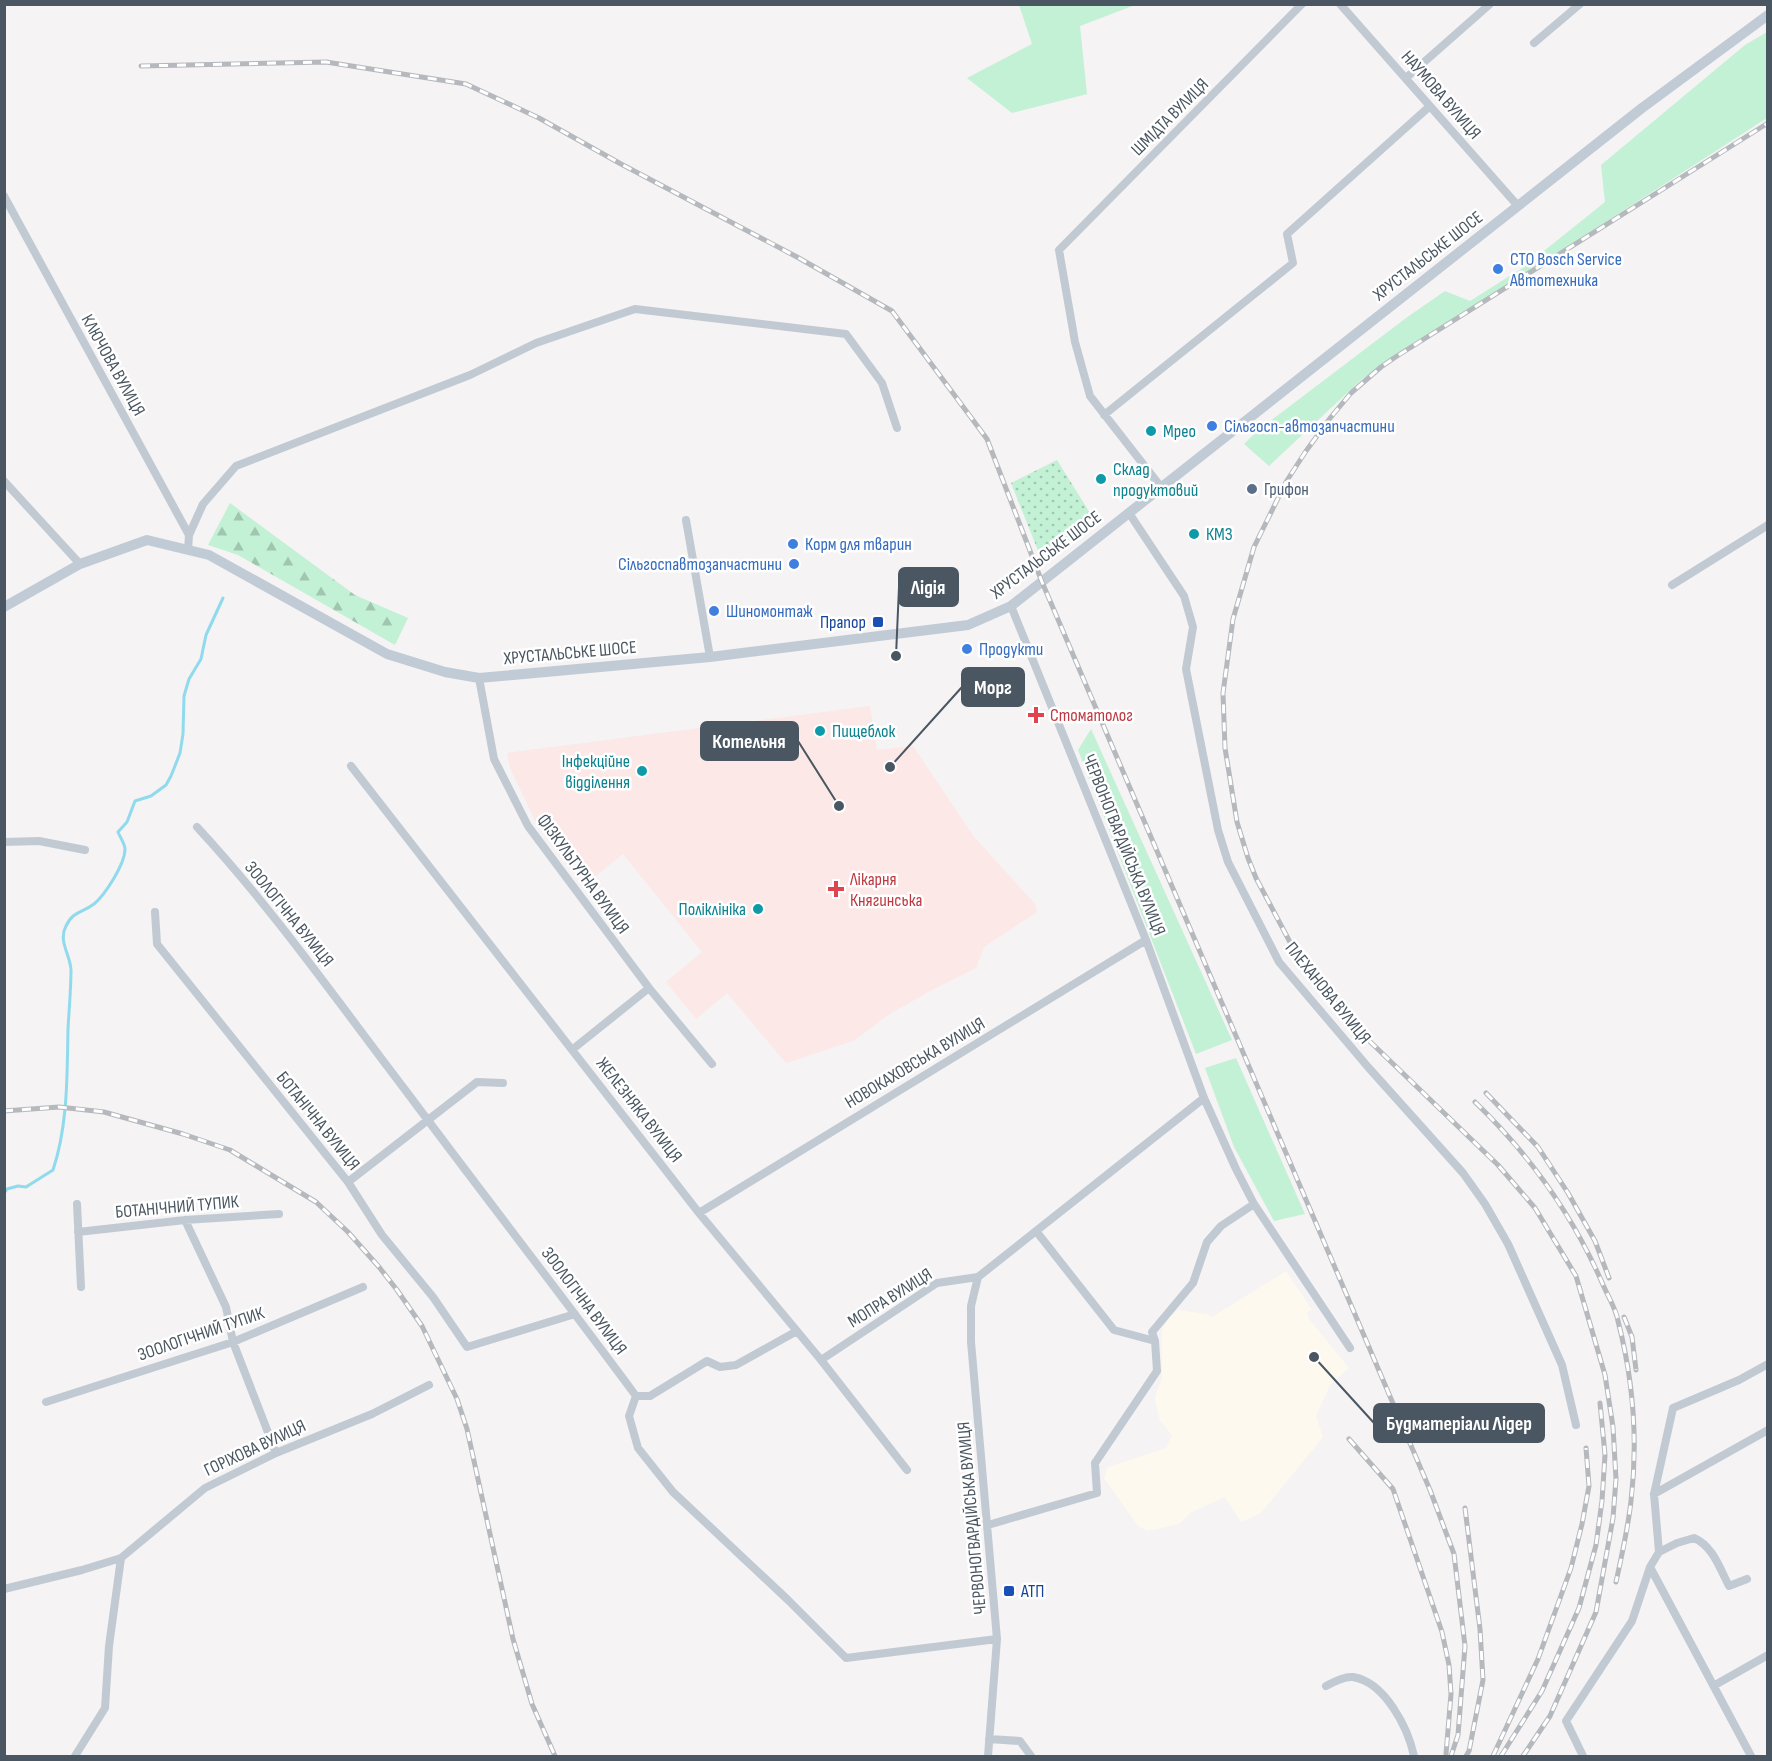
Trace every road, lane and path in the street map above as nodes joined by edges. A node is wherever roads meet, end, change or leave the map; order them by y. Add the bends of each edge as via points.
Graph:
1 (1302, 4) edge
2 (1340, 4) edge
3 (1490, 4) edge
4 (1580, 4) edge
5 (1767, 15) edge
6 (1534, 43) dead end
7 (1406, 78) junction
8 (1430, 106) junction
9 (4, 196) edge
10 (1518, 207) junction
11 (1104, 415) junction
12 (897, 429) dead end
13 (4, 481) edge
14 (1161, 487) junction
15 (1129, 513) junction
16 (686, 520) dead end
17 (1767, 525) edge
18 (189, 535) junction
19 (188, 549) junction
20 (80, 564) junction
21 (1672, 585) dead end
22 (1011, 606) junction
23 (4, 607) edge
24 (710, 657) junction
25 (479, 678) junction
26 (351, 766) dead end
27 (197, 827) dead end
28 (4, 842) edge
29 (85, 850) dead end
30 (155, 912) dead end
31 (1146, 940) junction
32 (649, 988) junction
33 (573, 1049) junction
34 (712, 1064) dead end
35 (502, 1083) dead end
36 (1204, 1098) junction
37 (427, 1120) junction
38 (348, 1182) junction
39 (77, 1204) dead end
40 (1254, 1204) junction
41 (699, 1213) junction
42 (279, 1214) dead end
43 (185, 1220) junction
44 (1036, 1231) junction
45 (78, 1232) junction
46 (978, 1277) junction
47 (81, 1287) dead end
48 (363, 1287) dead end
49 (576, 1314) junction
50 (797, 1330) junction
51 (1155, 1341) junction
52 (233, 1342) junction
53 (1350, 1348) dead end
54 (821, 1360) junction
55 (1767, 1364) edge
56 (429, 1385) dead end
57 (636, 1396) junction
58 (46, 1402) dead end
59 (1576, 1425) dead end
60 (1767, 1430) edge
61 (276, 1453) junction
62 (907, 1470) dead end
63 (1654, 1494) junction
64 (988, 1525) junction
65 (1659, 1552) junction
66 (121, 1558) junction
67 (1650, 1567) junction
68 (1747, 1579) dead end
69 (4, 1589) edge
70 (997, 1639) junction
71 (1767, 1655) edge
72 (1714, 1685) junction
73 (1326, 1686) dead end
74 (989, 1739) junction
75 (75, 1756) edge
76 (988, 1756) edge
77 (1031, 1756) edge
78 (1414, 1756) edge
79 (1583, 1756) edge
80 (1751, 1756) edge

1 - 11 street, ШМІДТА ВУЛИЦЯ via 1059,250 1090,396
2 - 7 street, НАУМОВА ВУЛИЦЯ
3 - 7 street
4 - 6 street
5 - 10 street, ХРУСТАЛЬСЬКЕ ШОСЕ
7 - 8 street, НАУМОВА ВУЛИЦЯ
8 - 10 street, НАУМОВА ВУЛИЦЯ
8 - 11 street via 1287,234 1293,263
9 - 18 street, КЛЮЧОВА ВУЛИЦЯ
10 - 14 street, ХРУСТАЛЬСЬКЕ ШОСЕ
11 - 14 street
12 - 18 street via 882,383 846,334 635,309 536,343 470,375 236,466 203,504
13 - 20 street
14 - 15 street, ХРУСТАЛЬСЬКЕ ШОСЕ
15 - 22 street, ХРУСТАЛЬСЬКЕ ШОСЕ
15 - 59 street, ПЛЕХАНОВА ВУЛИЦЯ via 1184,596 1193,627 1186,669 1228,862 1279,962 1463,1173 1485,1204 1508,1244 1562,1365
16 - 24 street
17 - 21 street
18 - 19 street
19 - 20 street, ХРУСТАЛЬСЬКЕ ШОСЕ via 147,540
19 - 25 street, ХРУСТАЛЬСЬКЕ ШОСЕ via 209,555 387,654
20 - 23 street, ХРУСТАЛЬСЬКЕ ШОСЕ
22 - 24 street, ХРУСТАЛЬСЬКЕ ШОСЕ via 968,625
22 - 31 street, ЧЕРВОНОГВАРДІЙСЬКА ВУЛИЦЯ
24 - 25 street, ХРУСТАЛЬСЬКЕ ШОСЕ
25 - 32 street, ФІЗКУЛЬТУРНА ВУЛИЦЯ via 494,759 528,826
26 - 33 street, ЖЕЛЕЗНЯКА ВУЛИЦЯ
27 - 37 street, ЗООЛОГІЧНА ВУЛИЦЯ via 288,935
28 - 29 street via 39,842
30 - 38 street, БОТАНІЧНА ВУЛИЦЯ via 157,944
31 - 36 street, ЧЕРВОНОГВАРДІЙСЬКА ВУЛИЦЯ
31 - 41 street, НОВОКАХОВСЬКА ВУЛИЦЯ
32 - 33 street
32 - 34 street, ФІЗКУЛЬТУРНА ВУЛИЦЯ
33 - 41 street, ЖЕЛЕЗНЯКА ВУЛИЦЯ
35 - 37 street via 477,1082
36 - 40 street, ЧЕРВОНОГВАРДІЙСЬКА ВУЛИЦЯ
36 - 44 street
37 - 38 street
37 - 49 street, ЗООЛОГІЧНА ВУЛИЦЯ
38 - 49 street, БОТАНІЧНА ВУЛИЦЯ via 382,1235 433,1297 467,1347
39 - 45 street
40 - 51 street via 1221,1226 1207,1242 1193,1283 1152,1332
40 - 53 street, ЧЕРВОНОГВАРДІЙСЬКА ВУЛИЦЯ
41 - 50 street, ЖЕЛЕЗНЯКА ВУЛИЦЯ
42 - 43 street, БОТАНІЧНИЙ ТУПИК
43 - 45 street, БОТАНІЧНИЙ ТУПИК
43 - 52 street via 226,1306
44 - 46 street
44 - 51 street via 1114,1330
45 - 47 street
46 - 54 street, МОПРА ВУЛИЦЯ via 937,1283
46 - 64 street, ЧЕРВОНОГВАРДІЙСЬКА ВУЛИЦЯ via 971,1306 971,1342
48 - 52 street, ЗООЛОГІЧНИЙ ТУПИК
49 - 57 street, ЗООЛОГІЧНА ВУЛИЦЯ
50 - 54 street, ЖЕЛЕЗНЯКА ВУЛИЦЯ
50 - 57 street via 736,1365 720,1367 706,1361 650,1396
51 - 64 street via 1156,1371 1095,1463 1097,1493
52 - 58 street, ЗООЛОГІЧНИЙ ТУПИК
52 - 61 street
54 - 62 street, ЖЕЛЕЗНЯКА ВУЛИЦЯ
55 - 63 street via 1673,1408
56 - 61 street, ГОРІХОВА ВУЛИЦЯ via 372,1414
57 - 70 street via 629,1416 638,1448 673,1492 846,1658
60 - 63 street
61 - 66 street, ГОРІХОВА ВУЛИЦЯ via 205,1488
63 - 65 street
64 - 70 street, ЧЕРВОНОГВАРДІЙСЬКА ВУЛИЦЯ
65 - 67 street
65 - 68 street via 1694,1538 1704,1542 1729,1586
66 - 69 street, ГОРІХОВА ВУЛИЦЯ
66 - 75 street via 105,1708
67 - 72 street
67 - 79 street via 1632,1621 1566,1721
70 - 74 street, ЧЕРВОНОГВАРДІЙСЬКА ВУЛИЦЯ
71 - 72 street
72 - 80 street
73 - 78 street via 1352,1677 1368,1684 1401,1718
74 - 76 street, ЧЕРВОНОГВАРДІЙСЬКА ВУЛИЦЯ
74 - 77 street via 1020,1741

